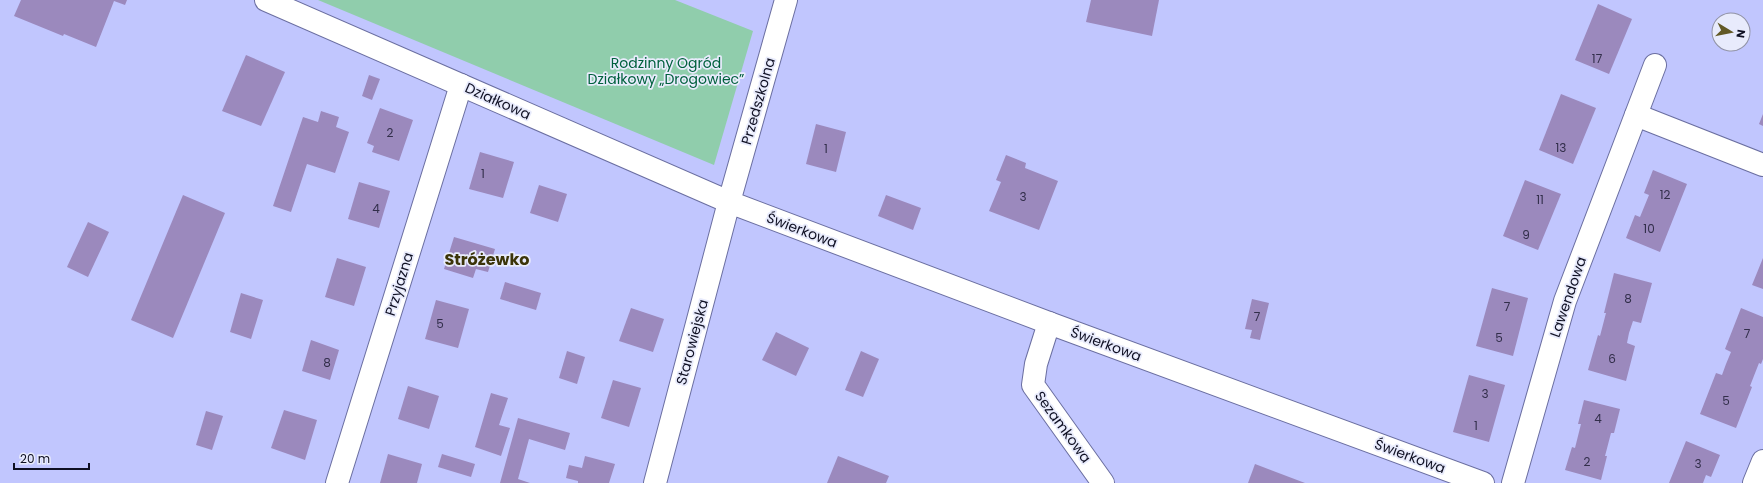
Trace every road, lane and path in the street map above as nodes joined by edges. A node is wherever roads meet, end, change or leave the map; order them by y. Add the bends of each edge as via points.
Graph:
1 (266, 0) edge
2 (786, 0) edge
3 (1655, 65) dead end
4 (461, 85) junction
5 (1636, 115) junction
6 (1763, 165) edge
7 (729, 202) junction
8 (1049, 323) junction
9 (1763, 461) edge
10 (337, 483) edge
11 (655, 483) edge
12 (1103, 483) edge
13 (1483, 483) edge
14 (1513, 483) edge
15 (1754, 483) edge

1 - 4 street, Działkowa
2 - 7 street, Przedszkolna
3 - 5 street, Lawendowa
4 - 7 street, Działkowa
4 - 10 street, Przyjazna
5 - 6 street
5 - 14 street, Lawendowa via 1565,300
7 - 8 street, Świerkowa
7 - 11 street, Starowiejska
8 - 12 street, Sezamkowa via 1036,364 1033,385
8 - 13 street, Świerkowa
9 - 15 street

